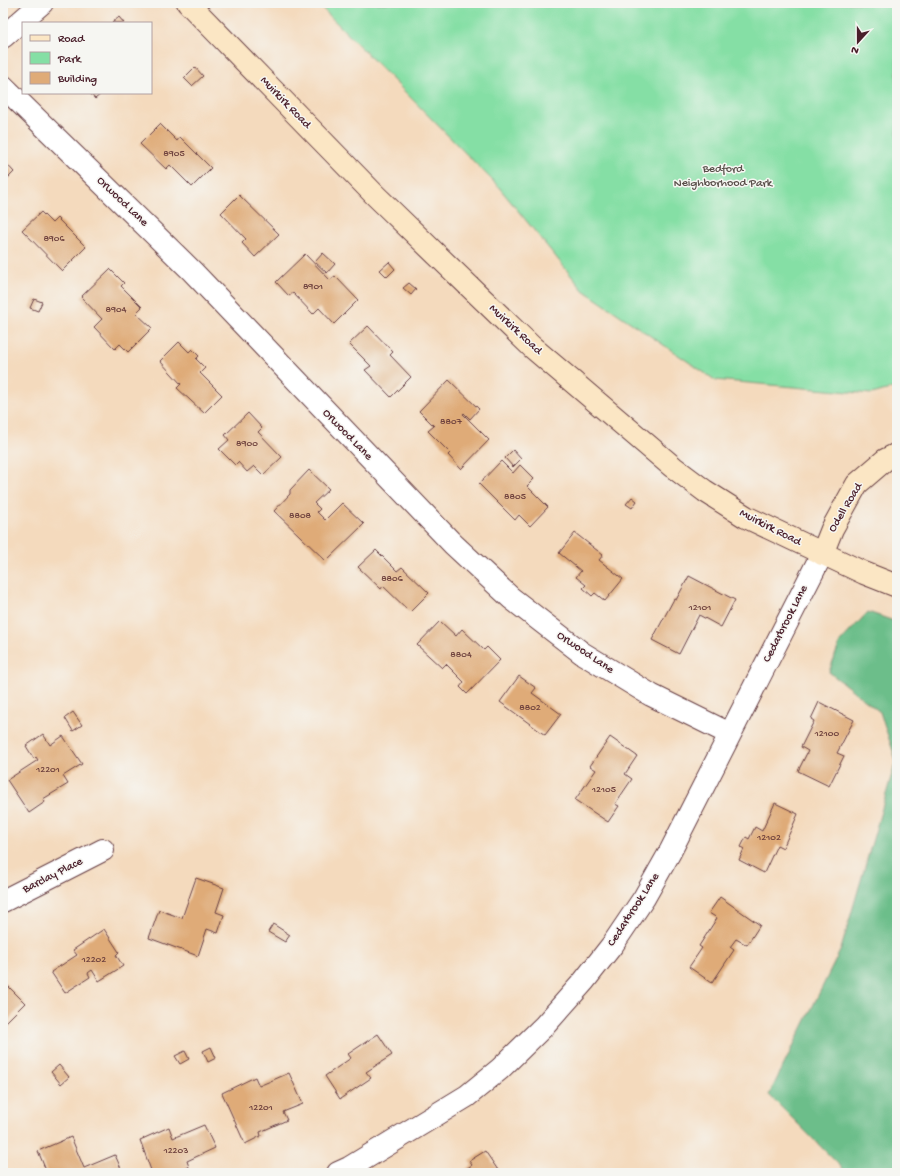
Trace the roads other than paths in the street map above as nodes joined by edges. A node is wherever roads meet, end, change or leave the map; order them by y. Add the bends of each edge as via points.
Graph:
1 (42, 3) edge
2 (188, 3) edge
3 (3, 37) edge
4 (3, 86) edge
5 (897, 454) edge
6 (822, 554) junction
7 (897, 586) edge
8 (730, 734) junction
9 (103, 850) dead end
10 (3, 902) edge
11 (346, 1171) edge

1 - 3 street
2 - 6 main road, Muirkirk Road via 375,196 532,347 673,467 705,491 746,517
4 - 8 street, Orwood Lane via 192,272 448,538 510,598 582,653 651,695
5 - 6 main road, Odell Road via 885,460 857,484 832,529
6 - 7 main road, Muirkirk Road
6 - 8 street, Cedarbrook Lane
8 - 11 street, Cedarbrook Lane via 644,898 584,981 545,1025 500,1069 467,1096
9 - 10 street, Barclay Place

